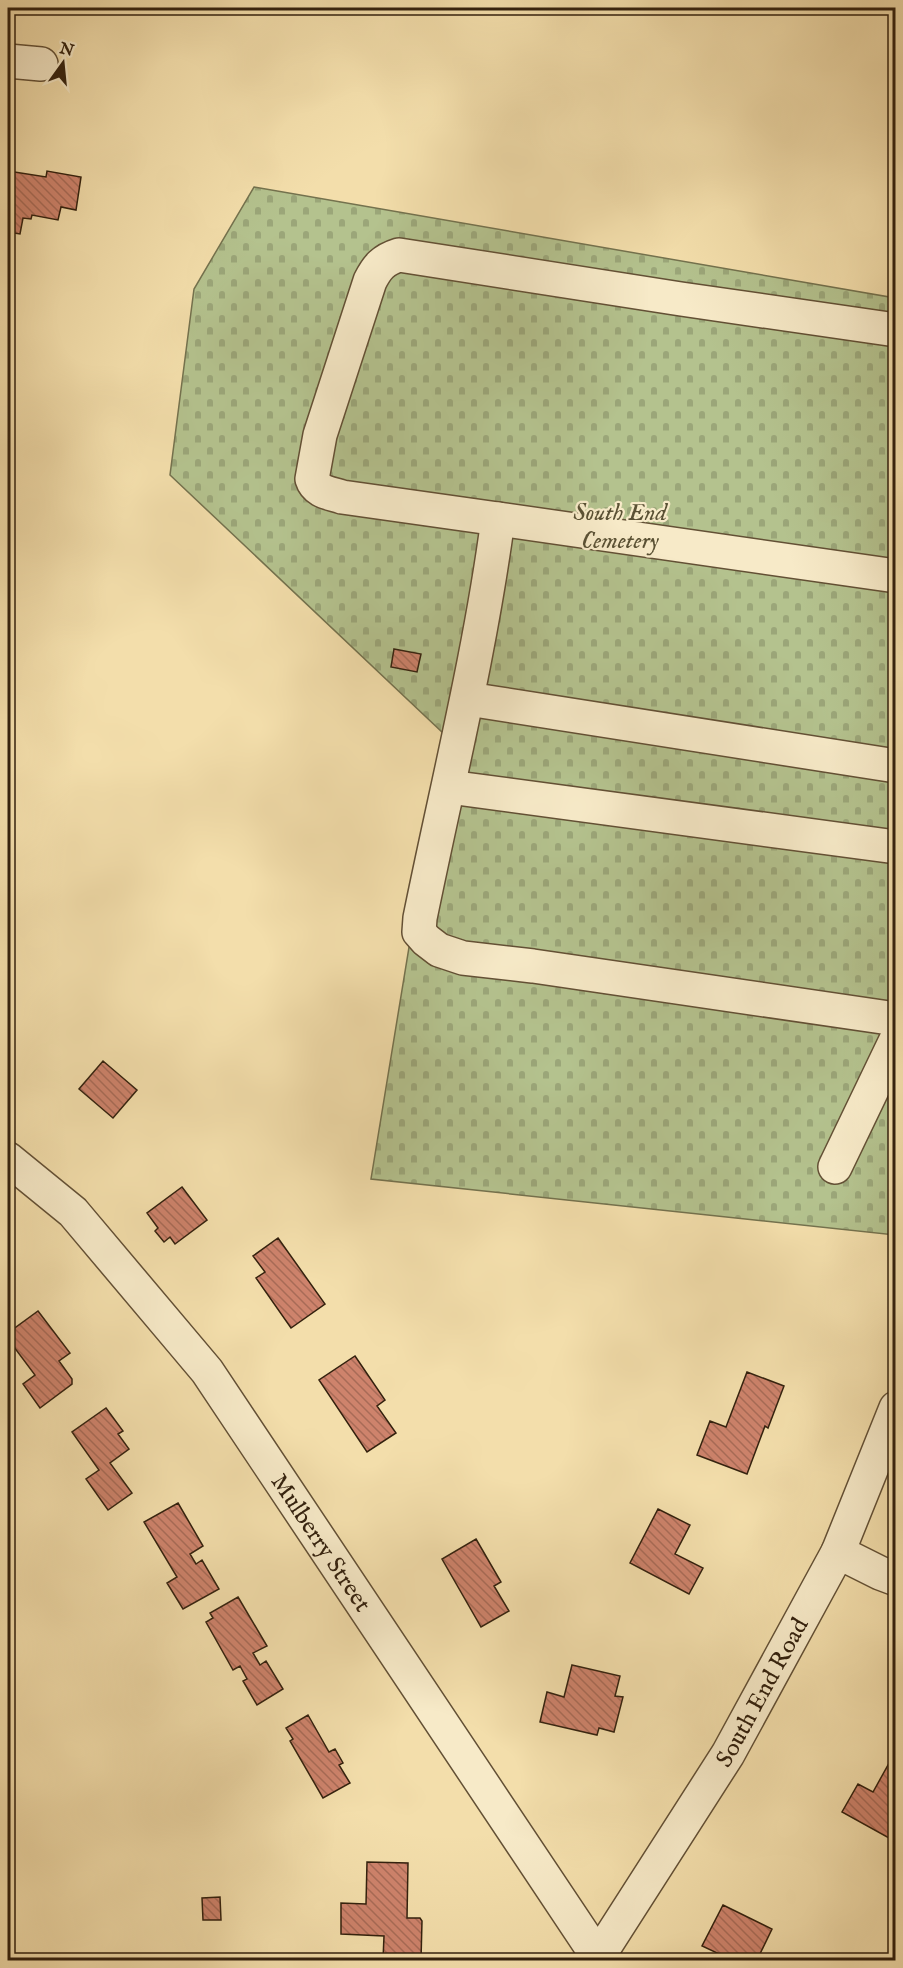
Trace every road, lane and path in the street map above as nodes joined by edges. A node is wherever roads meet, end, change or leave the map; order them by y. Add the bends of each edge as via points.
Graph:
1 (8, 61) edge
2 (41, 64) dead end
3 (896, 330) edge
4 (498, 519) junction
5 (896, 576) edge
6 (468, 699) junction
7 (896, 766) edge
8 (449, 787) junction
9 (896, 847) edge
10 (896, 1019) edge
11 (896, 1040) edge
12 (8, 1159) edge
13 (836, 1167) dead end
14 (896, 1408) edge
15 (838, 1552) junction
16 (896, 1579) edge
17 (597, 1959) edge

1 - 2 street
3 - 4 street via 399,255 388,258 377,267 363,303 320,435 314,486 342,497
4 - 5 street
4 - 6 street
6 - 7 street
6 - 8 street
8 - 9 street
8 - 10 street via 419,928 439,950 463,958
11 - 13 street
12 - 17 street, Mulberry Street via 73,1212 207,1371
14 - 15 street, South End Road
15 - 16 street
15 - 17 street, South End Road via 728,1754

